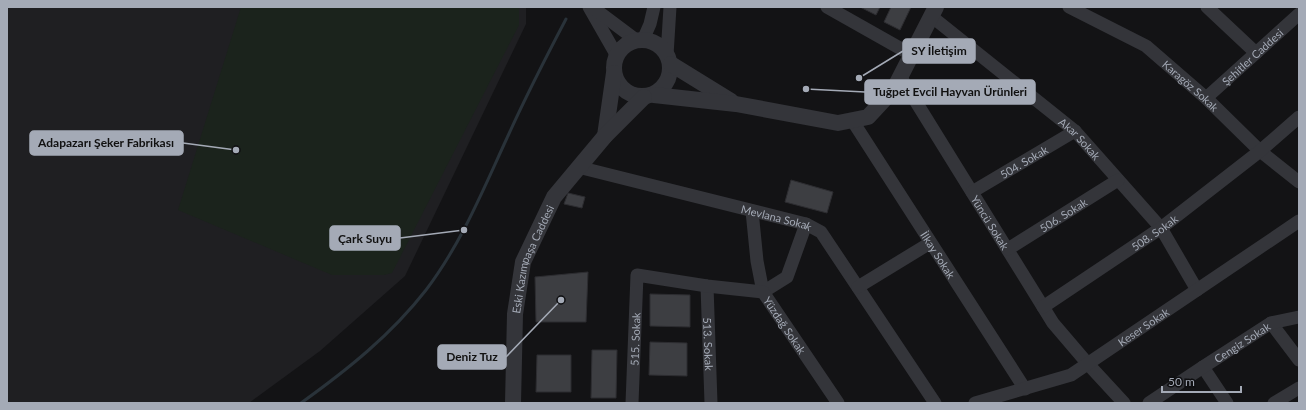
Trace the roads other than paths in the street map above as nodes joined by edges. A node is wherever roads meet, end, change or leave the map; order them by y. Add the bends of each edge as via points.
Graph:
1 (591, 7) edge
2 (654, 7) edge
3 (670, 7) edge
4 (827, 7) edge
5 (1069, 7) edge
6 (1207, 7) edge
7 (933, 12) edge
8 (1299, 14) edge
9 (640, 40) junction
10 (1256, 53) junction
11 (912, 55) junction
12 (617, 56) junction
13 (669, 59) junction
14 (614, 73) junction
15 (900, 76) junction
16 (649, 96) junction
17 (1206, 98) junction
18 (736, 104) junction
19 (1299, 117) edge
20 (852, 120) junction
21 (1075, 131) junction
22 (605, 136) junction
23 (1260, 151) junction
24 (578, 167) junction
25 (1296, 176) edge
26 (1118, 180) junction
27 (972, 192) junction
28 (752, 210) junction
29 (1299, 221) edge
30 (806, 224) junction
31 (1161, 228) junction
32 (930, 243) junction
33 (1008, 249) junction
34 (637, 275) joint
35 (707, 286) junction
36 (858, 287) junction
37 (1197, 290) junction
38 (763, 292) junction
39 (1043, 307) junction
40 (1299, 317) edge
41 (1271, 324) junction
42 (1299, 360) edge
43 (1088, 364) junction
44 (1202, 367) junction
45 (1299, 388) edge
46 (1025, 389) junction
47 (513, 403) edge
48 (632, 403) edge
49 (711, 403) edge
50 (838, 403) edge
51 (935, 403) edge
52 (975, 403) edge
53 (1124, 403) edge
54 (1149, 403) edge
55 (1227, 403) edge
56 (1274, 403) edge

1 - 9 street
1 - 12 street
2 - 9 street via 650,24
3 - 13 street
4 - 11 street
5 - 17 street, Karagöz Sokak via 1146,46
6 - 10 street
7 - 11 street
7 - 21 street, Akar Sokak
8 - 10 street, Şehitler Caddesi
9 - 12 street via 625,46
9 - 13 street via 653,42 661,47
10 - 17 street, Şehitler Caddesi
11 - 15 street
12 - 14 street
13 - 16 street via 668,82 662,90
13 - 18 street
14 - 16 street via 625,90 636,96
14 - 22 street
15 - 20 street via 894,89 868,117
15 - 27 street, Yüncü Sokak
16 - 18 street
16 - 22 street, Eski Kazımpaşa Caddesi
17 - 23 street, Karagöz Sokak
18 - 20 street via 838,123
19 - 23 street, 508. Sokak
20 - 32 street, İlkay Sokak
21 - 26 street, Akar Sokak
21 - 27 street, 504. Sokak
22 - 24 street, Eski Kazımpaşa Caddesi
23 - 25 street, Karagöz Sokak
23 - 31 street, 508. Sokak
24 - 28 street, Mevlana Sokak
24 - 47 street, Eski Kazımpaşa Caddesi via 554,198 523,262 515,314
26 - 31 street, Akar Sokak
26 - 33 street, 506. Sokak
27 - 33 street, Yüncü Sokak
28 - 30 street, Mevlana Sokak
28 - 38 street
29 - 37 street, Keser Sokak
30 - 36 street, Mevlana Sokak via 821,232
30 - 38 street via 788,277
31 - 37 street, Akar Sokak
31 - 39 street, 508. Sokak
32 - 36 street
32 - 46 street, İlkay Sokak
33 - 39 street, Yüncü Sokak
34 - 35 street, Yüzdağ Sokak
34 - 48 street, 515. Sokak
35 - 38 street, Yüzdağ Sokak
35 - 49 street, 513. Sokak
36 - 51 street, Mevlana Sokak
37 - 43 street, Keser Sokak
38 - 50 street, Yüzdağ Sokak
39 - 43 street, Yüncü Sokak via 1053,323
40 - 41 street, Cengiz Sokak
41 - 42 street
41 - 44 street, Cengiz Sokak
43 - 46 street, Keser Sokak via 1071,375
43 - 53 street, Yüncü Sokak
44 - 54 street, Cengiz Sokak
44 - 55 street
45 - 56 street
46 - 52 street, Keser Sokak

